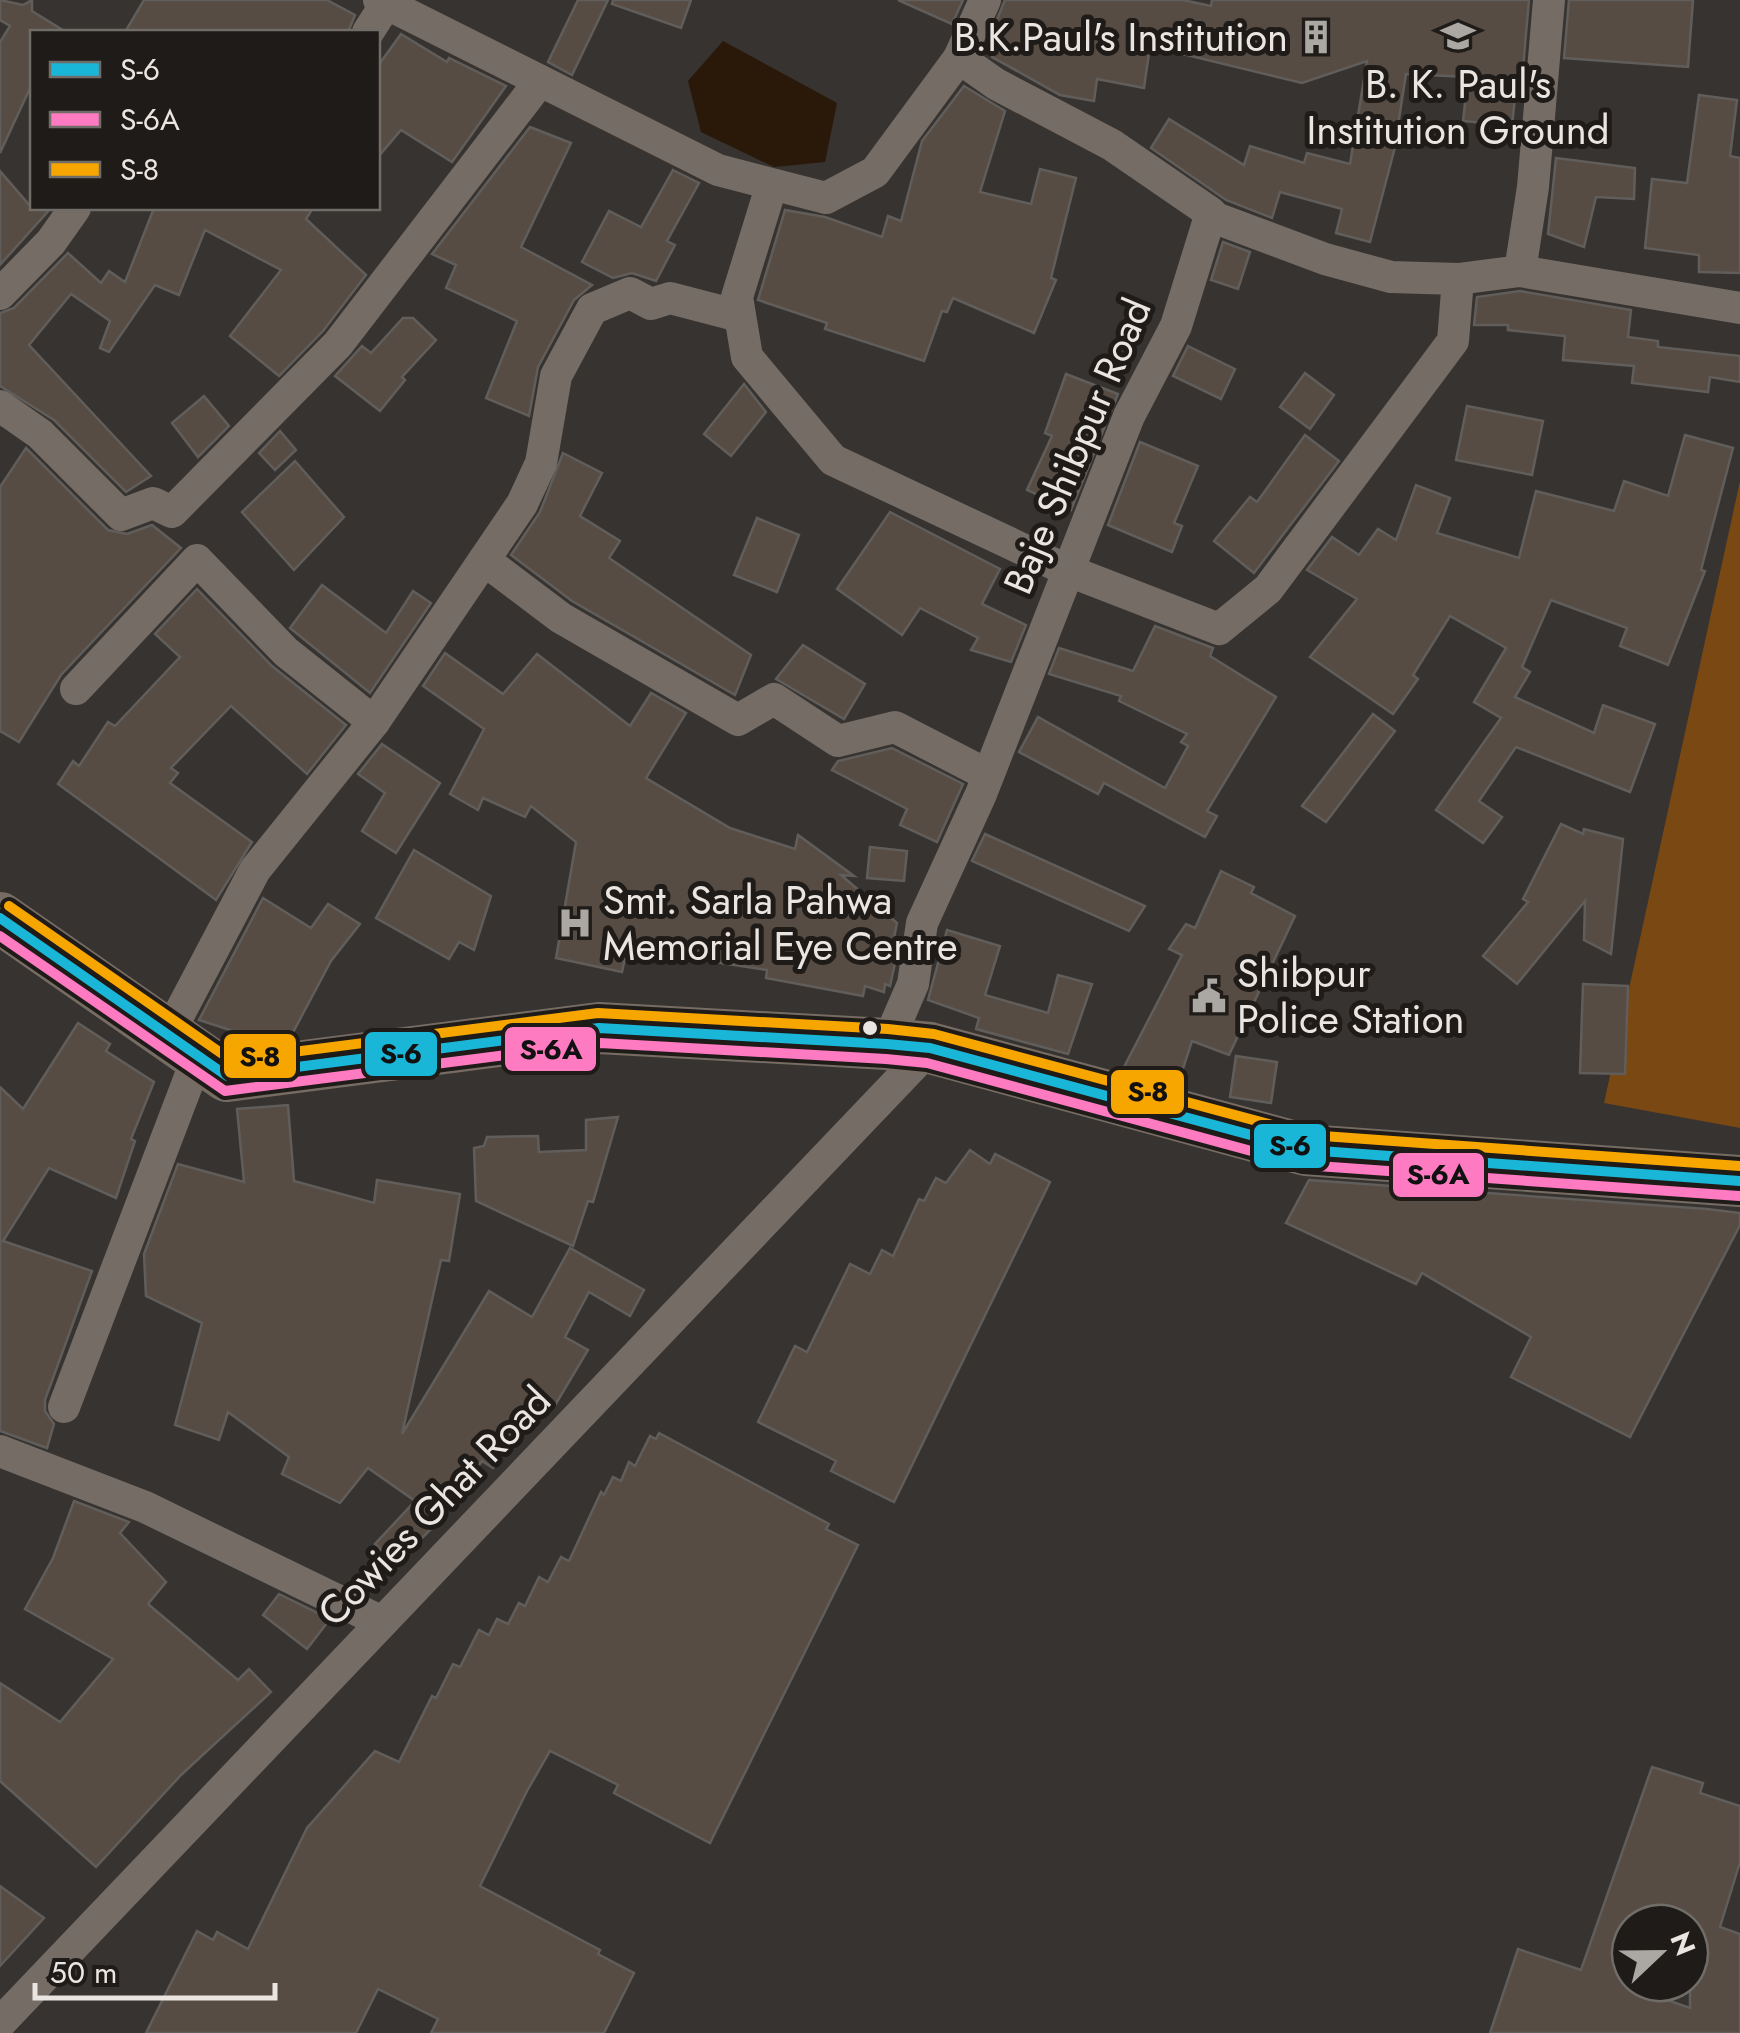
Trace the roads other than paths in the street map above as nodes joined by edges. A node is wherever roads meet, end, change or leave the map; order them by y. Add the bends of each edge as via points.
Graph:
1 (984, 0) edge
2 (1549, 0) edge
3 (383, 2) edge
4 (369, 30) edge
5 (959, 58) junction
6 (540, 81) junction
7 (772, 186) junction
8 (75, 210) edge
9 (1210, 216) junction
10 (1520, 272) junction
11 (1458, 279) junction
12 (0, 294) edge
13 (1740, 308) edge
14 (739, 316) junction
15 (0, 406) edge
16 (172, 512) junction
17 (197, 560) junction
18 (484, 560) junction
19 (1069, 571) junction
20 (76, 689) dead end
21 (374, 722) junction
22 (988, 775) junction
23 (0, 918) edge
24 (183, 1045) junction
25 (909, 1046) junction
26 (1740, 1181) edge
27 (64, 1407) dead end
28 (0, 1452) edge
29 (382, 1622) junction
30 (0, 2024) edge

1 - 5 street
2 - 10 street
3 - 4 street
3 - 6 street
5 - 7 street via 875,172 826,198
5 - 9 street via 1112,145
6 - 7 street via 718,170
6 - 16 street via 338,344
7 - 14 street via 737,297
8 - 12 street
9 - 11 street via 1391,277
9 - 19 street, Baje Shibpur Road via 1176,326 1129,416
10 - 11 street
10 - 13 street
11 - 19 street via 1453,341 1268,588 1220,629
14 - 18 street via 670,298 651,304 630,293 592,309 556,376 541,464
14 - 19 street via 747,358 834,460
15 - 16 street via 40,434 121,514 153,503
16 - 17 street
17 - 20 street
17 - 21 street via 286,652
18 - 21 street
18 - 22 street via 561,618 738,720 774,700 838,741 895,727
19 - 22 street, Baje Shibpur Road
21 - 24 street via 256,870
22 - 25 street, Baje Shibpur Road via 922,923
23 - 24 main road
24 - 25 main road via 227,1076 599,1028
24 - 27 street
25 - 26 main road via 1306,1150
25 - 29 street, Cowies Ghat Road
28 - 29 street via 144,1507
29 - 30 street, Cowies Ghat Road

